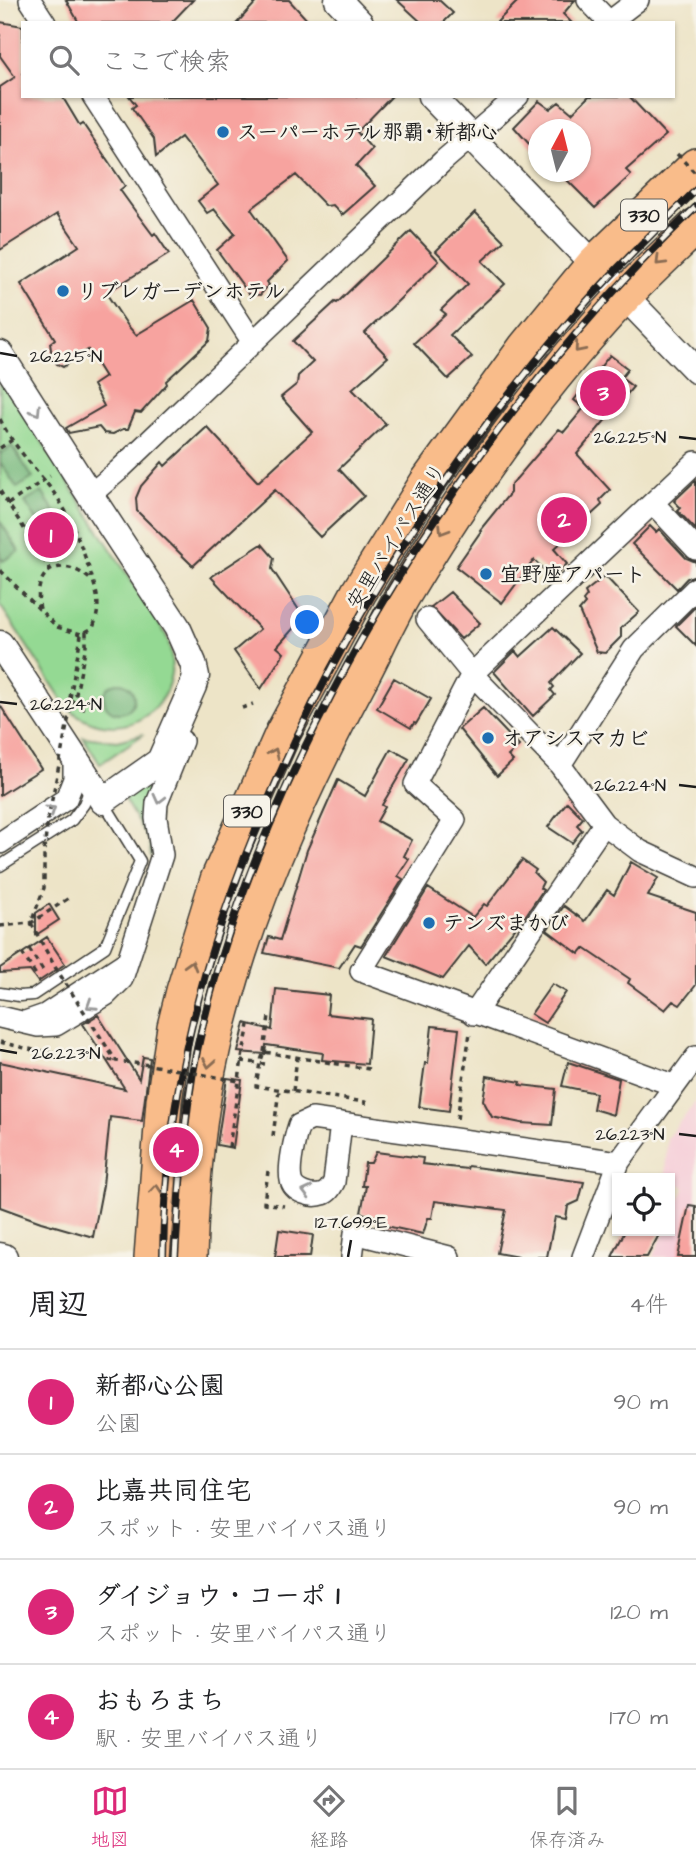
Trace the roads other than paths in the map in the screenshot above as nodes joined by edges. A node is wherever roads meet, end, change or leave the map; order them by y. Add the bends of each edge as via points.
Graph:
1 (30, 0) edge
2 (338, 0) edge
3 (587, 0) edge
4 (638, 0) edge
5 (44, 21) edge
6 (358, 21) edge
7 (607, 21) edge
8 (609, 21) edge
9 (94, 98) edge
10 (432, 98) edge
11 (516, 98) edge
12 (469, 137) junction
13 (686, 160) edge
14 (696, 226) edge
15 (594, 264) junction
16 (624, 296) junction
17 (252, 341) junction
18 (0, 354) edge
19 (696, 370) edge
20 (696, 462) edge
21 (90, 495) junction
22 (653, 503) junction
23 (696, 549) edge
24 (696, 588) edge
25 (427, 620) dead end
26 (177, 627) junction
27 (0, 644) edge
28 (472, 674) junction
29 (74, 759) junction
30 (560, 765) junction
31 (97, 793) junction
32 (604, 824) junction
33 (0, 844) edge
34 (0, 866) edge
35 (696, 877) edge
36 (0, 993) edge
37 (474, 1014) junction
38 (0, 1017) edge
39 (696, 1058) edge
40 (673, 1085) junction
41 (341, 1123) dead end
42 (619, 1161) junction
43 (152, 1257) edge
44 (189, 1257) edge
45 (352, 1257) edge
46 (449, 1257) edge
47 (583, 1257) edge

1 - 5 street
2 - 6 street
3 - 7 street
4 - 8 street
9 - 17 street
10 - 12 street
11 - 12 street
12 - 15 street
12 - 17 street
13 - 15 highway, 安里バイパス通り / 330
14 -> 16 highway, 安里バイパス通り / 330
15 - 16 street
43 -> 15 highway, 安里バイパス通り / 330 via 175,1027 199,938 240,828 283,733 346,615 427,483 526,346
16 - 19 street
16 -> 44 highway, 安里バイパス通り / 330 via 562,367 457,509 401,598 318,757 252,914 212,1046 193,1174
17 - 21 street
18 -> 21 street
20 - 22 street
21 - 26 street
22 - 23 street
22 - 28 street
24 - 30 street via 634,649
25 - 28 street
26 - 31 street via 196,676 169,744 156,766
26 -> 38 street via 204,663 205,688 157,803 162,855 122,979 62,1023 49,1027
27 - 29 street
28 - 30 street
28 - 37 street via 415,784 455,820 361,971
29 - 31 street
33 -> 29 street via 66,799 74,779
30 - 32 street
31 - 34 lane via 72,820
31 - 36 lane via 140,860 106,947 33,995
32 - 35 street via 640,851
32 - 37 street
37 - 40 street
39 - 40 street
40 - 42 street
41 - 42 street
42 - 47 street
45 - 46 street via 355,1233

